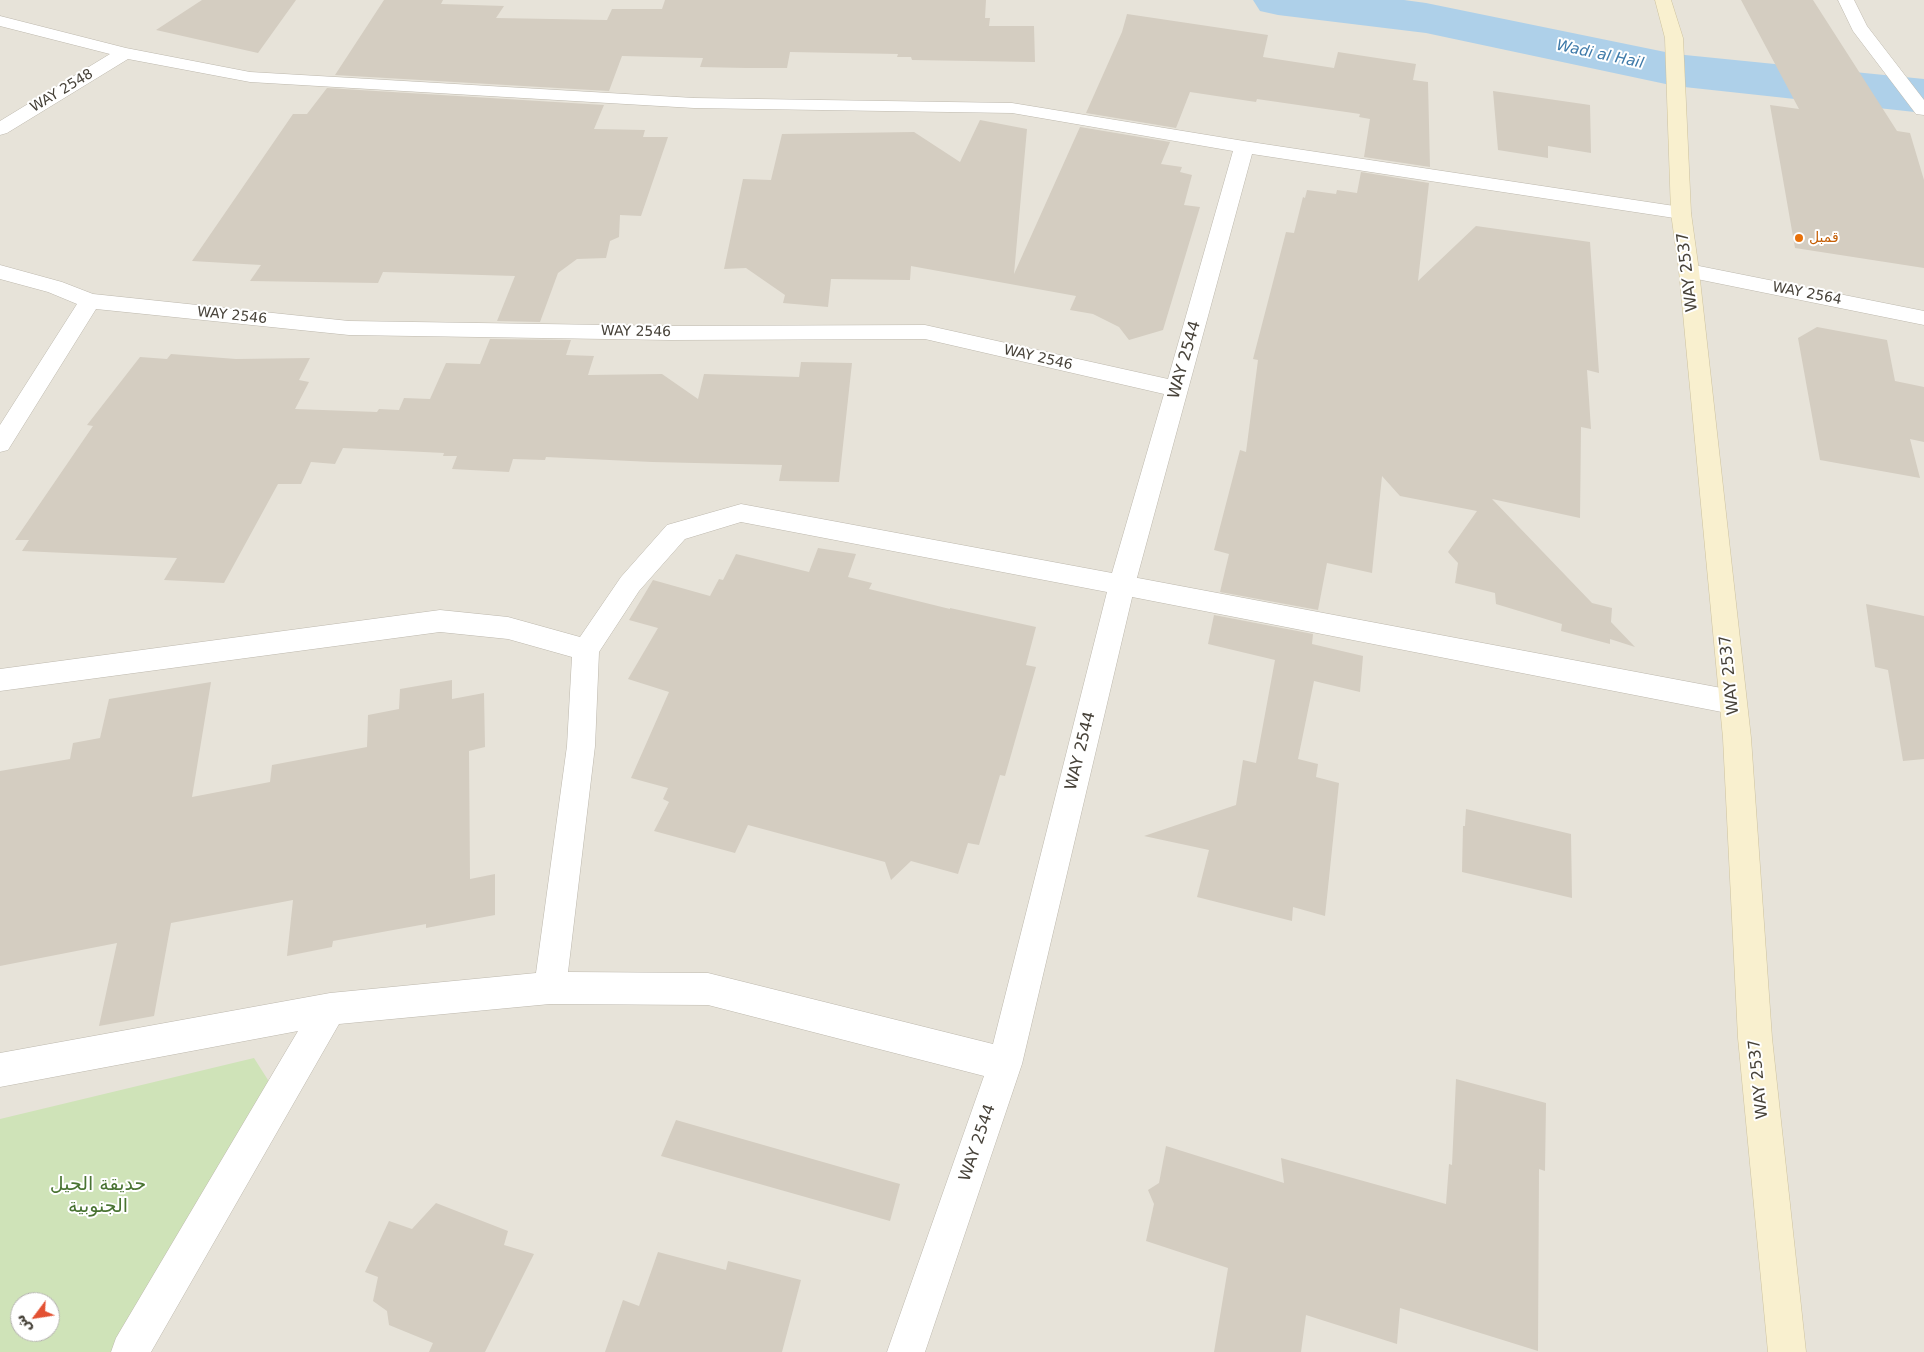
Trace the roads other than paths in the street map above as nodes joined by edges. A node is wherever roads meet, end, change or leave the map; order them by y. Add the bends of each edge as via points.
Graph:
1 (1663, 0) edge
2 (1846, 0) edge
3 (0, 21) edge
4 (125, 53) junction
5 (1922, 110) dead end
6 (0, 129) edge
7 (1244, 147) junction
8 (1681, 212) junction
9 (1689, 271) junction
10 (0, 272) edge
11 (90, 301) junction
12 (1924, 318) edge
13 (1177, 389) junction
14 (0, 444) edge
15 (1122, 585) junction
16 (586, 650) junction
17 (0, 680) edge
18 (1732, 702) junction
19 (550, 988) junction
20 (330, 1009) junction
21 (1005, 1064) junction
22 (0, 1070) edge
23 (130, 1352) edge
24 (906, 1352) edge
25 (1787, 1352) edge

1 - 8 street, WAY 2537 via 1674,38
2 - 5 street via 1859,27
3 - 4 street
4 - 6 street, WAY 2548
4 - 7 street via 260,78 694,103 1012,108
7 - 8 street
7 - 13 street, WAY 2544
8 - 9 street, WAY 2537
9 - 12 street, WAY 2564
9 - 18 street, WAY 2537
10 - 11 street, WAY 2546 via 55,287
11 - 13 street, WAY 2546 via 349,328 672,333 926,332
11 - 14 street
13 - 15 street, WAY 2544
15 - 16 street via 741,513 676,532 630,584
15 - 18 street
15 - 21 street, WAY 2544
16 - 17 street via 508,628 440,621
16 - 19 street via 581,746
18 - 25 street, WAY 2537 via 1755,1038
19 - 20 street
19 - 21 street via 708,989
20 - 22 street
20 - 23 street
21 - 24 street, WAY 2544

